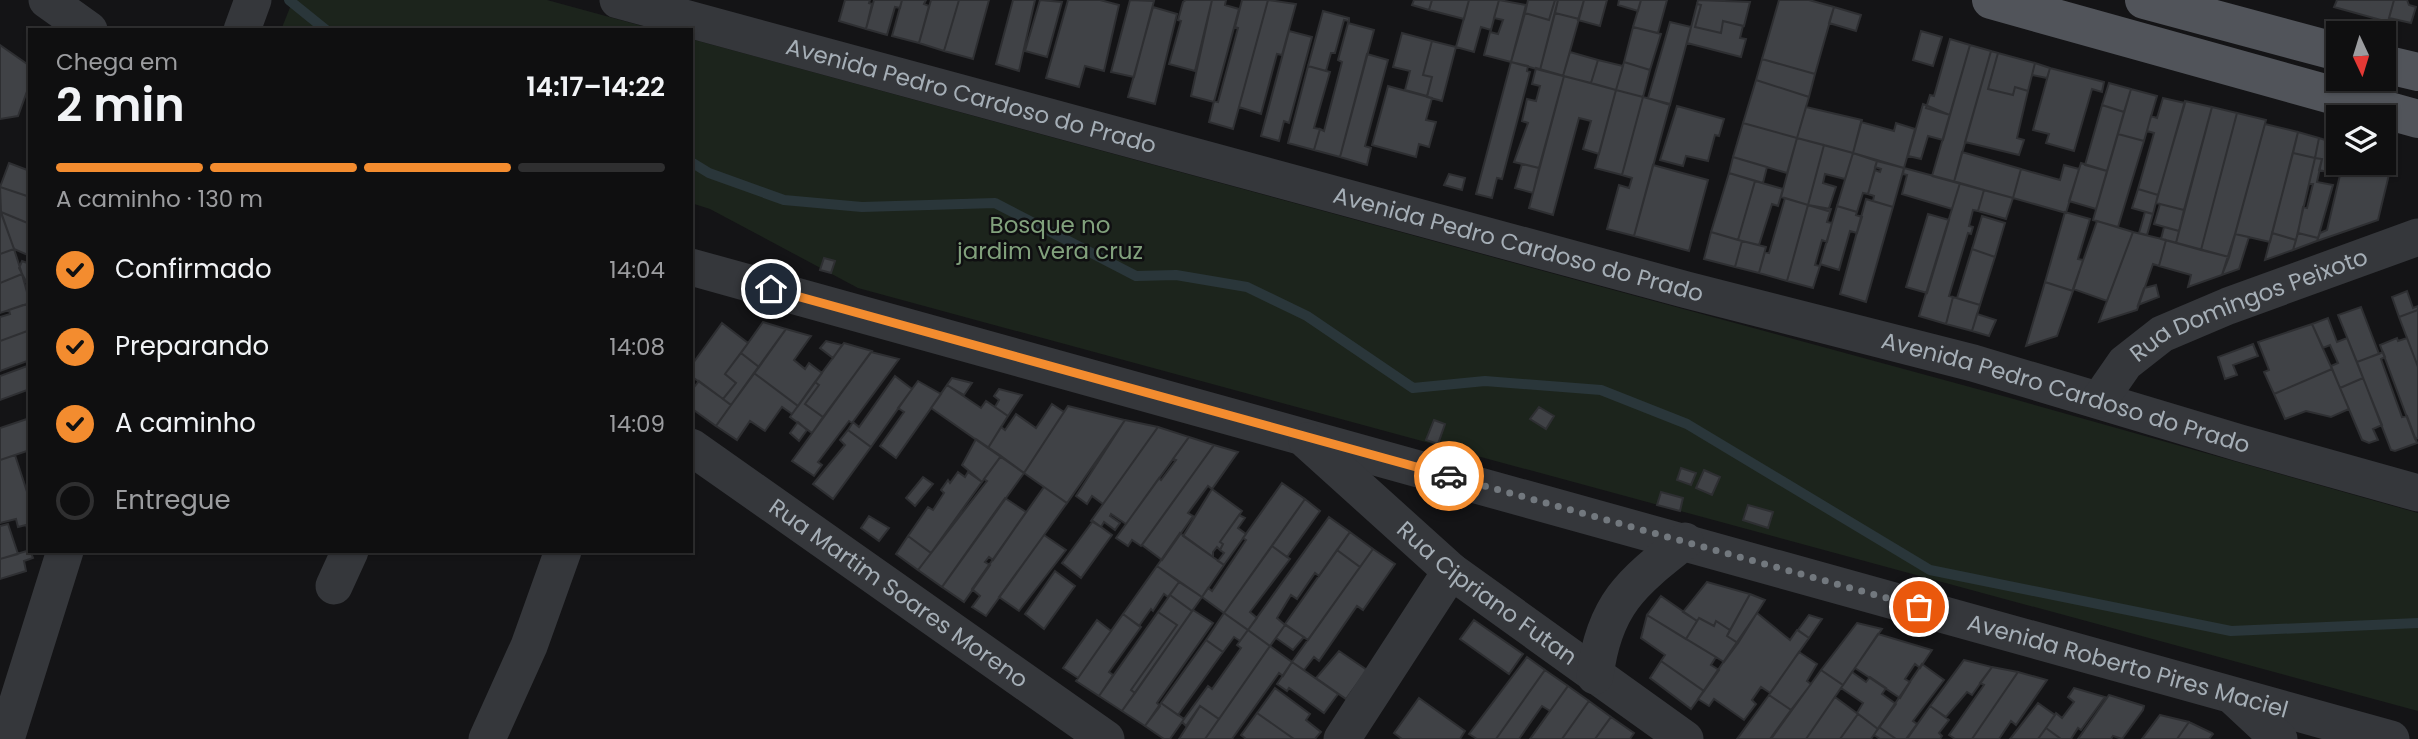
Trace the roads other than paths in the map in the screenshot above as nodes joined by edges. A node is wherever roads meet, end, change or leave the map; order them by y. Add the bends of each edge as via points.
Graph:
1 (47, 0) edge
2 (253, 0) edge
3 (618, 0) edge
4 (1991, 0) edge
5 (2144, 0) edge
6 (86, 28) edge
7 (243, 28) edge
8 (2326, 49) edge
9 (2396, 67) edge
10 (2418, 72) edge
11 (2418, 119) edge
12 (2418, 237) edge
13 (693, 268) edge
14 (2100, 399) junction
15 (1301, 436) junction
16 (693, 448) edge
17 (2418, 493) edge
18 (1685, 541) junction
19 (64, 553) edge
20 (349, 553) edge
21 (562, 553) edge
22 (1451, 571) junction
23 (334, 586) dead end
24 (1595, 676) junction
25 (2231, 694) junction
26 (5, 725) edge
27 (487, 739) edge
28 (1105, 739) edge
29 (1342, 739) edge
30 (1685, 739) edge
31 (2279, 739) edge
32 (2391, 739) edge

1 - 6 street
2 - 7 street
3 - 14 street, Avenida Pedro Cardoso do Prado
4 - 11 main road
5 - 8 main road
9 - 10 main road
12 - 14 street, Rua Domingos Peixoto via 2162,334 2125,363
13 - 15 street, Avenida Roberto Pires Maciel
14 - 17 street, Avenida Pedro Cardoso do Prado
15 - 18 street, Avenida Roberto Pires Maciel
15 - 22 street, Rua Cipriano Futan
16 - 28 street, Rua Martim Soares Moreno
18 - 24 street via 1625,591 1607,624
18 - 25 street, Avenida Roberto Pires Maciel
19 - 26 street
20 - 23 street
21 - 27 street via 529,646
22 - 24 street, Rua Cipriano Futan
22 - 29 street
24 - 30 street, Rua Cipriano Futan
25 - 31 street
25 - 32 street, Avenida Roberto Pires Maciel

